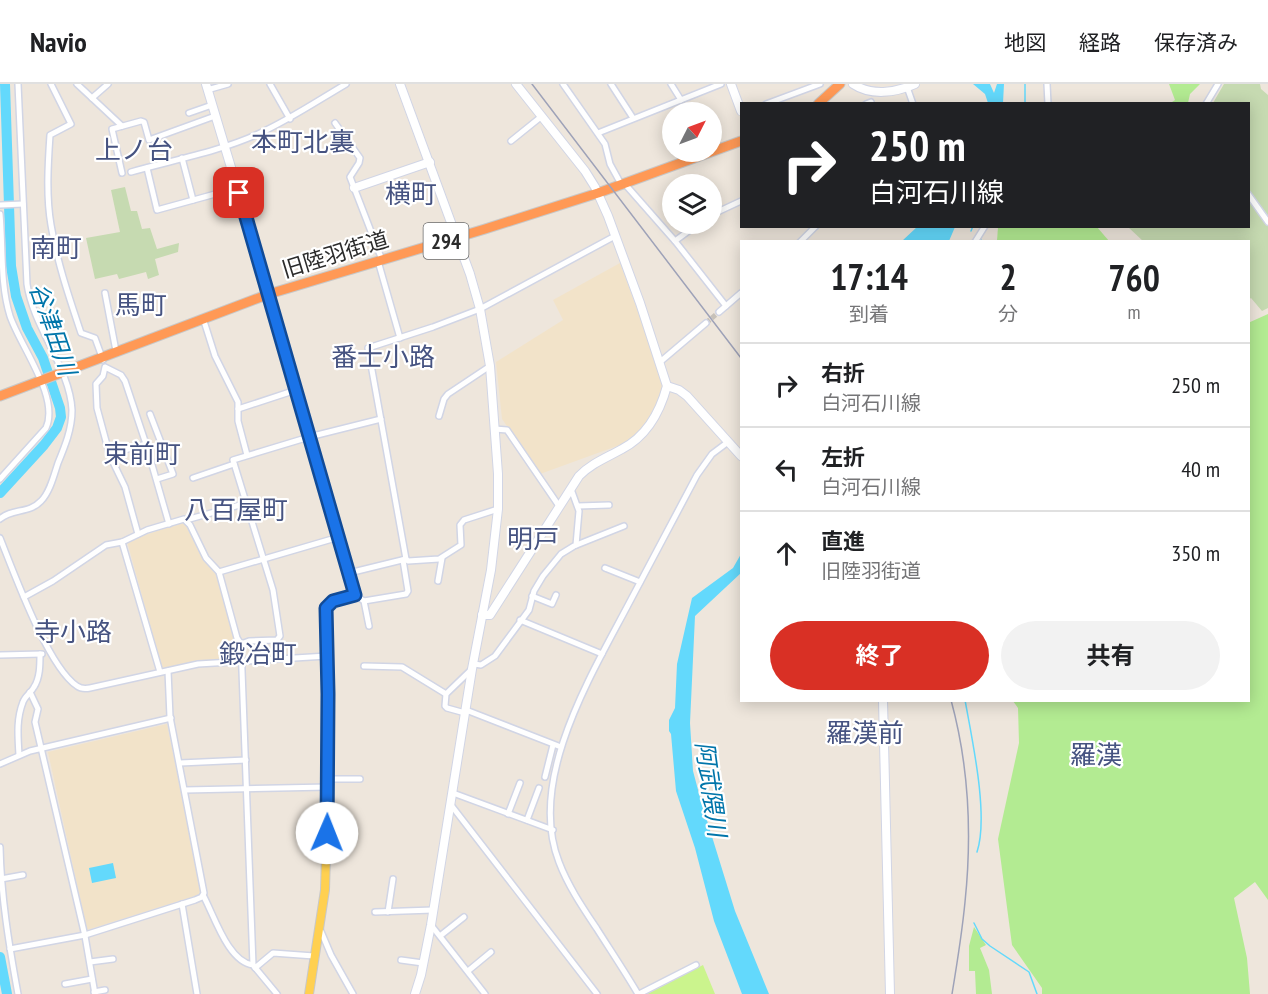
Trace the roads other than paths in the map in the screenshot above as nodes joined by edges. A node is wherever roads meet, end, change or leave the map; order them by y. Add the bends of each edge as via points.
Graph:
1 (18, 84) edge
2 (51, 84) edge
3 (77, 84) edge
4 (108, 84) edge
5 (228, 84) edge
6 (270, 84) edge
7 (346, 84) edge
8 (516, 84) edge
9 (563, 84) edge
10 (611, 84) edge
11 (671, 84) edge
12 (721, 84) edge
13 (731, 84) edge
14 (820, 84) edge
15 (840, 84) edge
16 (853, 84) edge
17 (1047, 84) edge
18 (1218, 84) edge
19 (403, 85) edge
20 (911, 86) edge
21 (206, 87) edge
22 (92, 98) junction
23 (681, 100) junction
24 (771, 102) edge
25 (820, 102) edge
26 (913, 102) edge
27 (1048, 102) edge
28 (1207, 102) edge
29 (212, 105) junction
30 (740, 108) edge
31 (189, 113) dead end
32 (215, 116) junction
33 (542, 116) junction
34 (633, 118) junction
35 (290, 119) junction
36 (335, 123) dead end
37 (122, 126) junction
38 (598, 133) junction
39 (511, 141) dead end
40 (740, 141) edge
41 (224, 146) junction
42 (182, 158) junction
43 (430, 162) junction
44 (147, 168) junction
45 (130, 172) dead end
46 (122, 173) dead end
47 (623, 184) junction
48 (237, 188) junction
49 (354, 188) junction
50 (598, 193) junction
51 (1250, 197) edge
52 (193, 200) junction
53 (740, 201) edge
54 (23, 204) junction
55 (2, 205) edge
56 (722, 210) edge
57 (0, 214) edge
58 (1268, 222) edge
59 (807, 228) edge
60 (814, 228) edge
61 (810, 232) junction
62 (684, 234) edge
63 (615, 237) junction
64 (456, 238) junction
65 (802, 240) edge
66 (675, 241) junction
67 (380, 261) junction
68 (105, 292) dead end
69 (269, 294) junction
70 (740, 294) edge
71 (726, 306) junction
72 (480, 309) junction
73 (719, 312) tunnel mouth
74 (203, 318) junction
75 (706, 323) tunnel mouth
76 (400, 338) junction
77 (116, 351) junction
78 (102, 357) junction
79 (660, 362) junction
80 (490, 366) junction
81 (105, 368) junction
82 (60, 373) junction
83 (41, 380) junction
84 (667, 386) junction
85 (296, 390) junction
86 (0, 396) edge
87 (238, 409) junction
88 (150, 414) dead end
89 (439, 416) dead end
90 (381, 419) junction
91 (495, 429) junction
92 (309, 437) junction
93 (161, 440) junction
94 (728, 442) junction
95 (146, 444) junction
96 (110, 454) junction
97 (739, 454) edge
98 (247, 455) junction
99 (234, 464) junction
100 (193, 478) dead end
101 (0, 479) edge
102 (157, 480) junction
103 (570, 489) junction
104 (247, 504) junction
105 (609, 505) dead end
106 (559, 506) junction
107 (578, 506) junction
108 (498, 509) junction
109 (0, 519) edge
110 (186, 520) junction
111 (169, 524) junction
112 (624, 526) dead end
113 (138, 534) junction
114 (339, 537) junction
115 (0, 538) edge
116 (122, 542) junction
117 (576, 545) junction
118 (263, 558) junction
119 (442, 558) junction
120 (404, 560) junction
121 (605, 568) dead end
122 (219, 572) junction
123 (349, 573) junction
124 (438, 581) dead end
125 (640, 582) junction
126 (355, 595) junction
127 (556, 595) dead end
128 (532, 596) junction
129 (24, 597) junction
130 (364, 601) junction
131 (482, 615) junction
132 (520, 620) junction
133 (369, 626) dead end
134 (241, 644) junction
135 (50, 653) junction
136 (40, 654) junction
137 (602, 654) junction
138 (0, 655) edge
139 (327, 656) junction
140 (242, 661) junction
141 (364, 666) dead end
142 (473, 667) junction
143 (168, 671) junction
144 (160, 672) junction
145 (30, 692) junction
146 (446, 694) junction
147 (883, 702) edge
148 (466, 712) junction
149 (171, 718) junction
150 (553, 745) junction
151 (561, 747) junction
152 (41, 748) junction
153 (20, 755) junction
154 (246, 760) junction
155 (180, 763) junction
156 (541, 763) dead end
157 (0, 764) edge
158 (547, 766) junction
159 (544, 777) dead end
160 (360, 779) dead end
161 (328, 783) junction
162 (520, 783) dead end
163 (539, 788) dead end
164 (185, 790) junction
165 (247, 790) junction
166 (453, 793) junction
167 (451, 805) junction
168 (508, 814) junction
169 (527, 820) junction
170 (553, 830) junction
171 (0, 847) edge
172 (23, 875) dead end
173 (1, 879) edge
174 (393, 879) dead end
175 (203, 895) junction
176 (182, 904) junction
177 (433, 910) junction
178 (375, 912) dead end
179 (388, 912) junction
180 (464, 917) dead end
181 (431, 926) junction
182 (319, 928) junction
183 (85, 935) junction
184 (441, 936) junction
185 (10, 949) junction
186 (491, 952) dead end
187 (314, 956) junction
188 (113, 959) dead end
189 (401, 960) dead end
190 (90, 963) junction
191 (423, 963) junction
192 (696, 965) dead end
193 (254, 966) junction
194 (468, 971) junction
195 (92, 979) junction
196 (65, 984) dead end
197 (105, 990) dead end
198 (94, 993) edge
199 (18, 994) edge
200 (197, 994) edge
201 (277, 994) edge
202 (309, 994) edge
203 (352, 994) edge
204 (415, 994) edge
205 (485, 994) edge
206 (597, 994) edge
207 (638, 994) edge
208 (890, 994) edge

1 - 54 street
2 - 78 street via 72,124 50,135 50,222 81,333 95,338
3 - 22 street
4 - 22 street
5 - 21 street
6 - 35 street
7 - 35 street
8 - 33 street
9 - 38 street
10 - 34 street
11 - 23 street
12 - 23 street
13 - 30 street
14 - 24 street
15 - 25 highway
16 - 20 street via 883,92
17 - 27 street
18 - 28 street
19 - 43 street
20 - 26 street
21 - 29 street, 旧陸羽街道
22 - 37 street
23 - 34 street
29 - 31 street
29 - 32 street, 旧陸羽街道
32 - 37 street via 149,140 144,122
32 - 41 street, 旧陸羽街道
33 - 39 street
33 - 50 street
34 - 38 street
35 - 41 street
36 - 49 street via 360,158 351,174
37 - 46 street via 112,129
38 - 47 street
40 - 47 highway, 294
41 - 42 street
41 - 48 street, 旧陸羽街道
42 - 44 street
42 - 52 street
43 - 49 street
43 - 64 street
44 - 45 street
44 - 52 street via 157,210
47 - 50 highway, 旧陸羽街道 / 294
47 - 66 street
48 - 52 street
48 - 69 street, 旧陸羽街道
49 - 67 street
50 - 63 street
50 - 64 highway, 旧陸羽街道 / 294
51 - 58 street
53 - 56 street
54 - 55 street
54 - 82 street via 29,300
57 - 83 street via 6,302
59 - 61 street
60 - 61 street
61 - 65 street
62 - 66 street
63 - 72 street
63 - 79 street
64 - 67 highway, 旧陸羽街道 / 294
64 - 72 street
66 - 71 street
67 - 69 highway, 旧陸羽街道 / 294
67 - 76 street
68 - 77 street
69 - 74 highway, 294
69 - 85 main road
70 - 71 street
71 - 73 street
72 - 76 street
72 - 80 street
74 - 77 highway, 294
74 - 87 street
75 - 79 street
76 - 90 street via 367,349
77 - 78 highway, 294
78 - 81 street
78 - 82 highway, 294
79 - 84 street
80 - 89 street via 448,394
80 - 91 street
81 - 95 street via 125,381
81 - 96 street via 96,384 95,397
82 - 83 highway, 294
82 - 109 street via 72,409 70,430 49,488 32,509 5,514
83 - 86 highway, 294
83 - 101 street via 50,411 46,428
84 - 94 street via 687,396
84 - 103 street via 643,435 594,463
85 - 87 street
85 - 92 main road
87 - 98 street
88 - 93 street
90 - 92 street
90 - 120 street
91 - 106 street via 507,430
91 - 108 street
92 - 98 street
92 - 114 main road
93 - 95 street
93 - 102 street via 173,474
94 - 97 street
94 - 125 street via 712,454 697,474
95 - 96 street
95 - 102 street
96 - 113 street via 125,487
98 - 99 street via 233,460
99 - 100 street
99 - 104 street
102 - 111 street
103 - 106 street
103 - 107 street
104 - 110 street
104 - 118 street
105 - 107 street
106 - 131 street via 490,615
107 - 117 street
108 - 119 street via 464,520 460,525 461,545
108 - 131 street
110 - 111 street
110 - 122 street via 206,558
111 - 113 street
112 - 117 street
113 - 116 street
114 - 118 street
114 - 123 main road
115 - 129 street
116 - 129 street via 106,545
116 - 144 street
117 - 128 street via 554,561
118 - 122 street
118 - 134 street via 280,636 277,640 249,640
119 - 120 street
119 - 124 street
120 - 123 street
120 - 130 street via 406,594
121 - 125 street
122 - 134 street
123 - 126 main road
125 - 137 street
126 - 130 street
126 - 139 main road via 333,601 326,608
127 - 128 street via 552,604
128 - 132 street via 529,609
129 - 135 street
130 - 133 street
131 - 142 street
132 - 137 street
132 - 142 street via 495,656
134 - 140 street
135 - 136 street
135 - 144 street via 73,684 84,689
136 - 138 street
136 - 145 street via 38,679
137 - 151 street
139 - 140 street
139 - 161 main road
140 - 143 street
140 - 154 street
141 - 146 street via 402,667
142 - 146 street
142 - 148 street
143 - 144 street
143 - 149 street
145 - 152 street via 38,709 35,722
145 - 153 street via 23,701 18,722
146 - 148 street via 447,708
147 - 208 street
148 - 150 street
148 - 166 street
149 - 152 street
149 - 155 street
150 - 151 street
150 - 158 street
151 - 170 street via 550,811
152 - 153 street
152 - 183 street
153 - 157 street
154 - 155 street
154 - 165 street
155 - 164 street
156 - 158 street
158 - 159 street
160 - 161 street
161 - 165 street
161 - 182 main road via 325,890
162 - 168 street
163 - 169 street
164 - 165 street
164 - 175 street
165 - 193 street
166 - 167 street
166 - 168 street
167 - 177 street
167 - 206 street
168 - 169 street
169 - 170 street
170 - 207 street via 558,861
171 - 173 street
172 - 173 street
173 - 185 street
174 - 179 street
175 - 176 street
175 - 193 street via 228,945 238,958
176 - 183 street
176 - 200 street
177 - 179 street
177 - 181 street
178 - 179 street
180 - 184 street
181 - 184 street
181 - 191 street
182 - 187 main road
182 - 203 street
183 - 185 street
183 - 190 street
184 - 194 street
185 - 199 street
186 - 194 street
187 - 193 street via 273,953
187 - 202 main road
188 - 190 street
189 - 191 street
190 - 195 street
191 - 204 street
192 - 207 street
193 - 201 street
194 - 205 street
195 - 196 street
195 - 198 street
197 - 198 street

